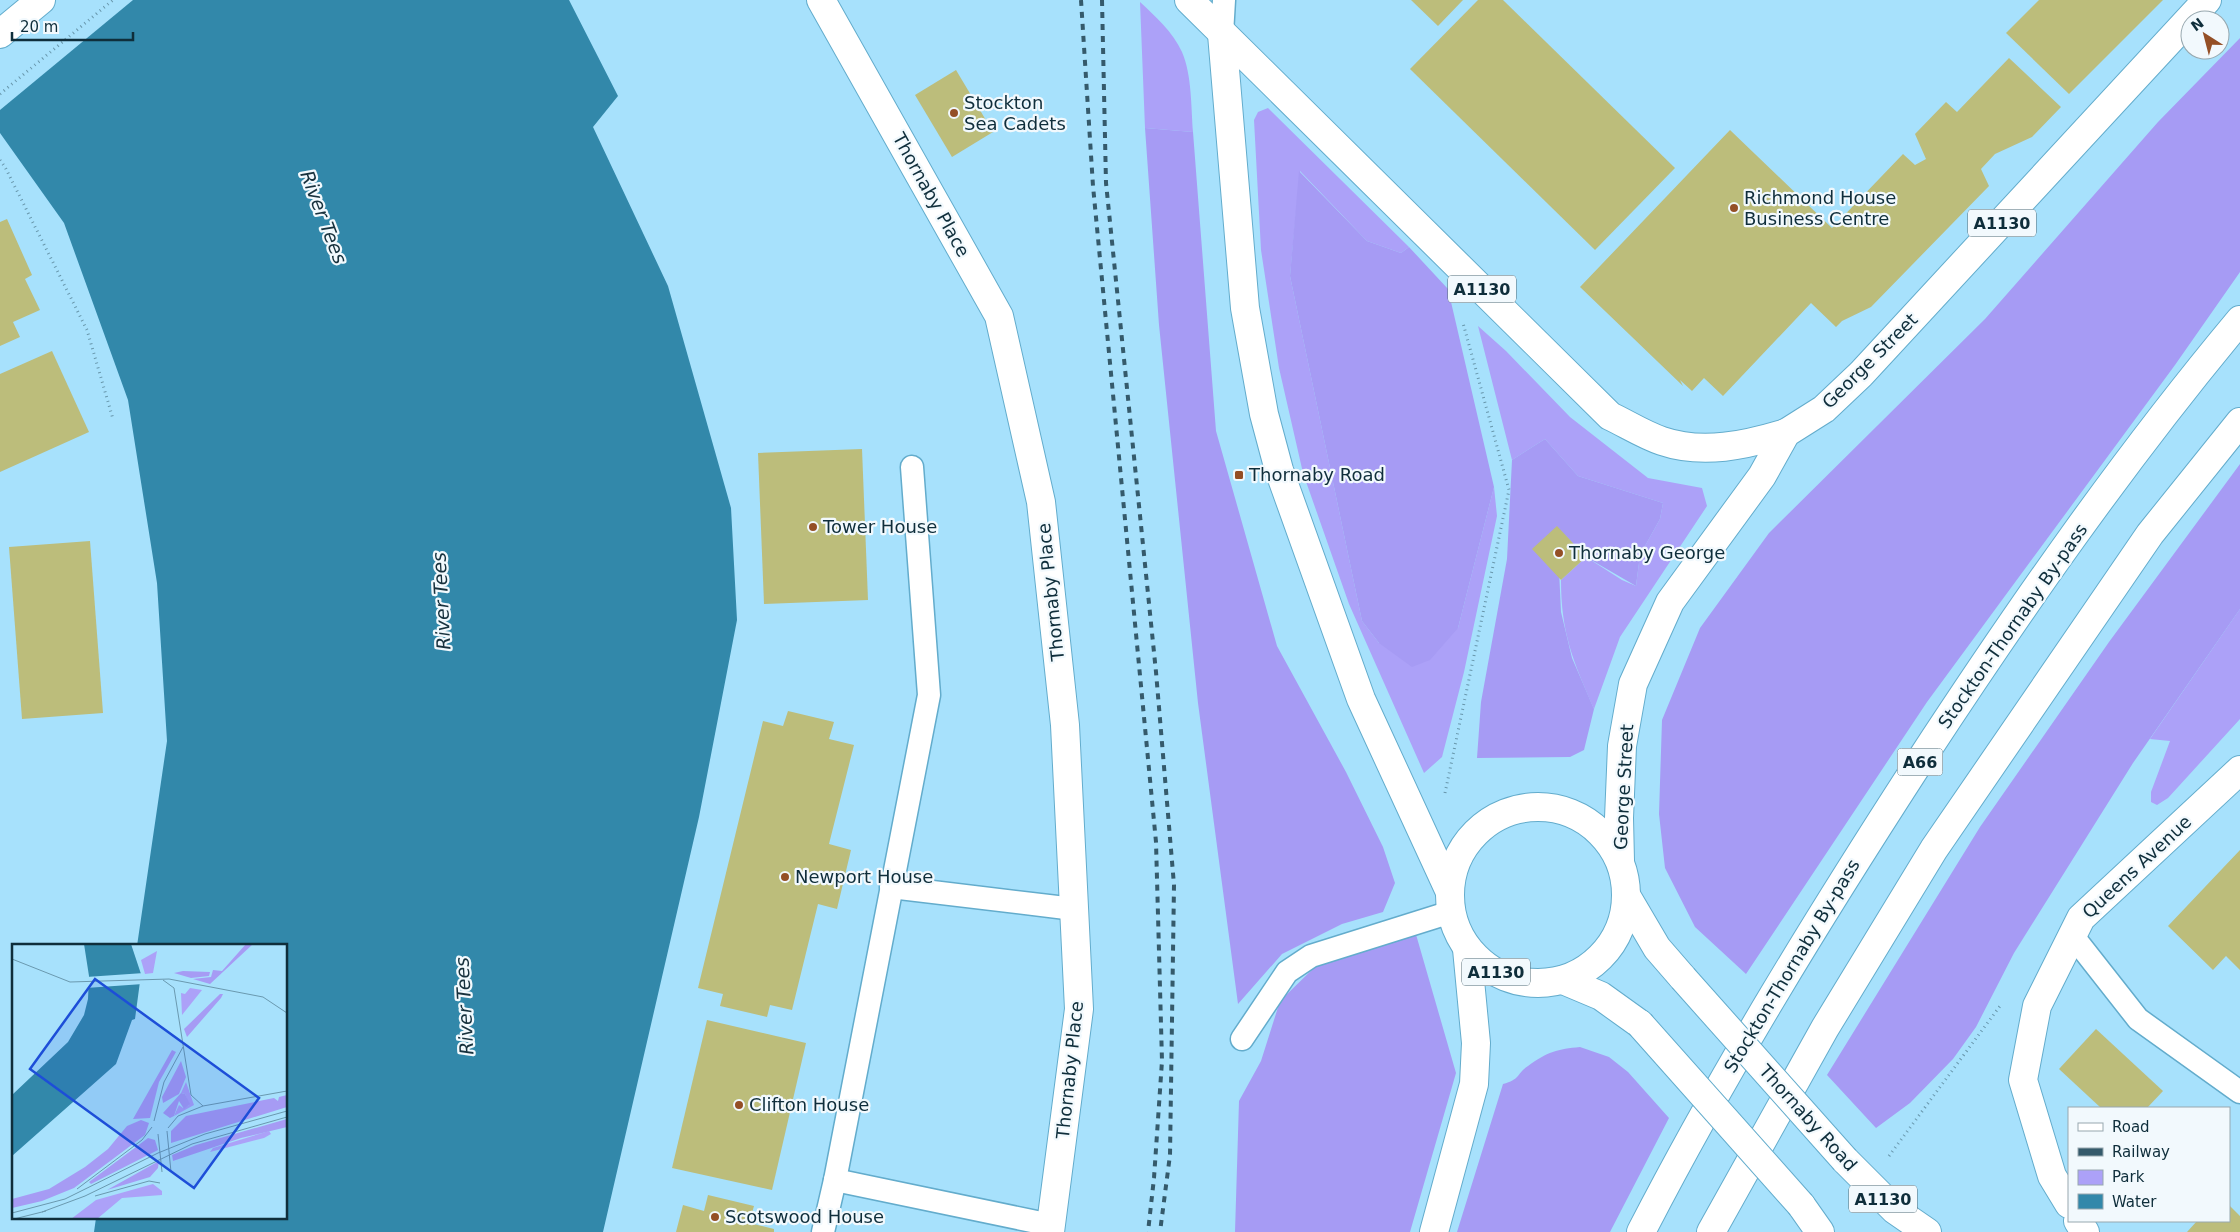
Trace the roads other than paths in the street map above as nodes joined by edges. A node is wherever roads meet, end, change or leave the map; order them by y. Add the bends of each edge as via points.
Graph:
1 (41, 0) edge
2 (822, 0) edge
3 (1189, 0) edge
4 (1224, 0) edge
5 (2207, 0) edge
6 (0, 34) edge
7 (1222, 34) junction
8 (2240, 320) edge
9 (2240, 422) edge
10 (1786, 434) junction
11 (912, 467) dead end
12 (2240, 770) edge
13 (1620, 861) junction
14 (891, 887) junction
15 (1627, 897) junction
16 (1450, 901) junction
17 (1074, 909) junction
18 (2072, 935) junction
19 (1467, 949) junction
20 (1563, 980) junction
21 (1242, 1039) dead end
22 (2240, 1092) edge
23 (835, 1180) junction
24 (2068, 1202) edge
25 (1050, 1229) edge
26 (822, 1232) edge
27 (1434, 1232) edge
28 (1641, 1232) edge
29 (1711, 1232) edge
30 (1820, 1232) edge
31 (1927, 1232) edge

1 - 6 main road
2 - 17 main road, Thornaby Place via 999,316 1041,502 1064,724
3 - 7 main road, A1130
4 - 7 lane
5 - 10 main road, George Street / A1130 via 1861,374 1824,409
7 - 10 main road, A1130 via 1308,115 1610,416 1662,441 1708,449
7 - 16 main road, A1130 via 1245,308 1264,414 1288,496 1358,690
8 - 28 main road, Stockton-Thornaby By-pass / A66 via 2187,383 1980,670 1779,984 1686,1145
9 - 29 main road via 2150,534 1934,849 1826,1028
10 - 13 main road, George Street / A1130 via 1762,476 1670,602 1633,684 1622,746 1618,818
11 - 14 lane via 929,695
12 - 18 main road, Queens Avenue via 2081,918
13 - 15 main road, A1130
13 - 16 main road, A1130 via 1604,836 1581,818 1553,808 1523,808 1495,818 1472,836 1456,861
14 - 17 lane
14 - 23 lane
15 - 20 main road, A1130 via 1622,925 1608,949 1588,969
15 - 31 main road, Thornaby Road / A1130, bridge via 1656,948 1845,1160 1895,1210
16 - 19 main road, A1130 via 1457,931
16 - 21 lane via 1311,956 1287,972
17 - 25 main road, Thornaby Place via 1079,1010
18 - 22 lane via 2138,1019
18 - 24 main road, Queens Avenue via 2037,1006 2023,1080 2052,1176
19 - 20 main road, A1130 via 1486,968 1510,980 1537,984
19 - 27 main road via 1476,1043 1474,1084
20 - 30 main road, bridge via 1602,996 1640,1024 1801,1205
23 - 25 lane
23 - 26 lane

